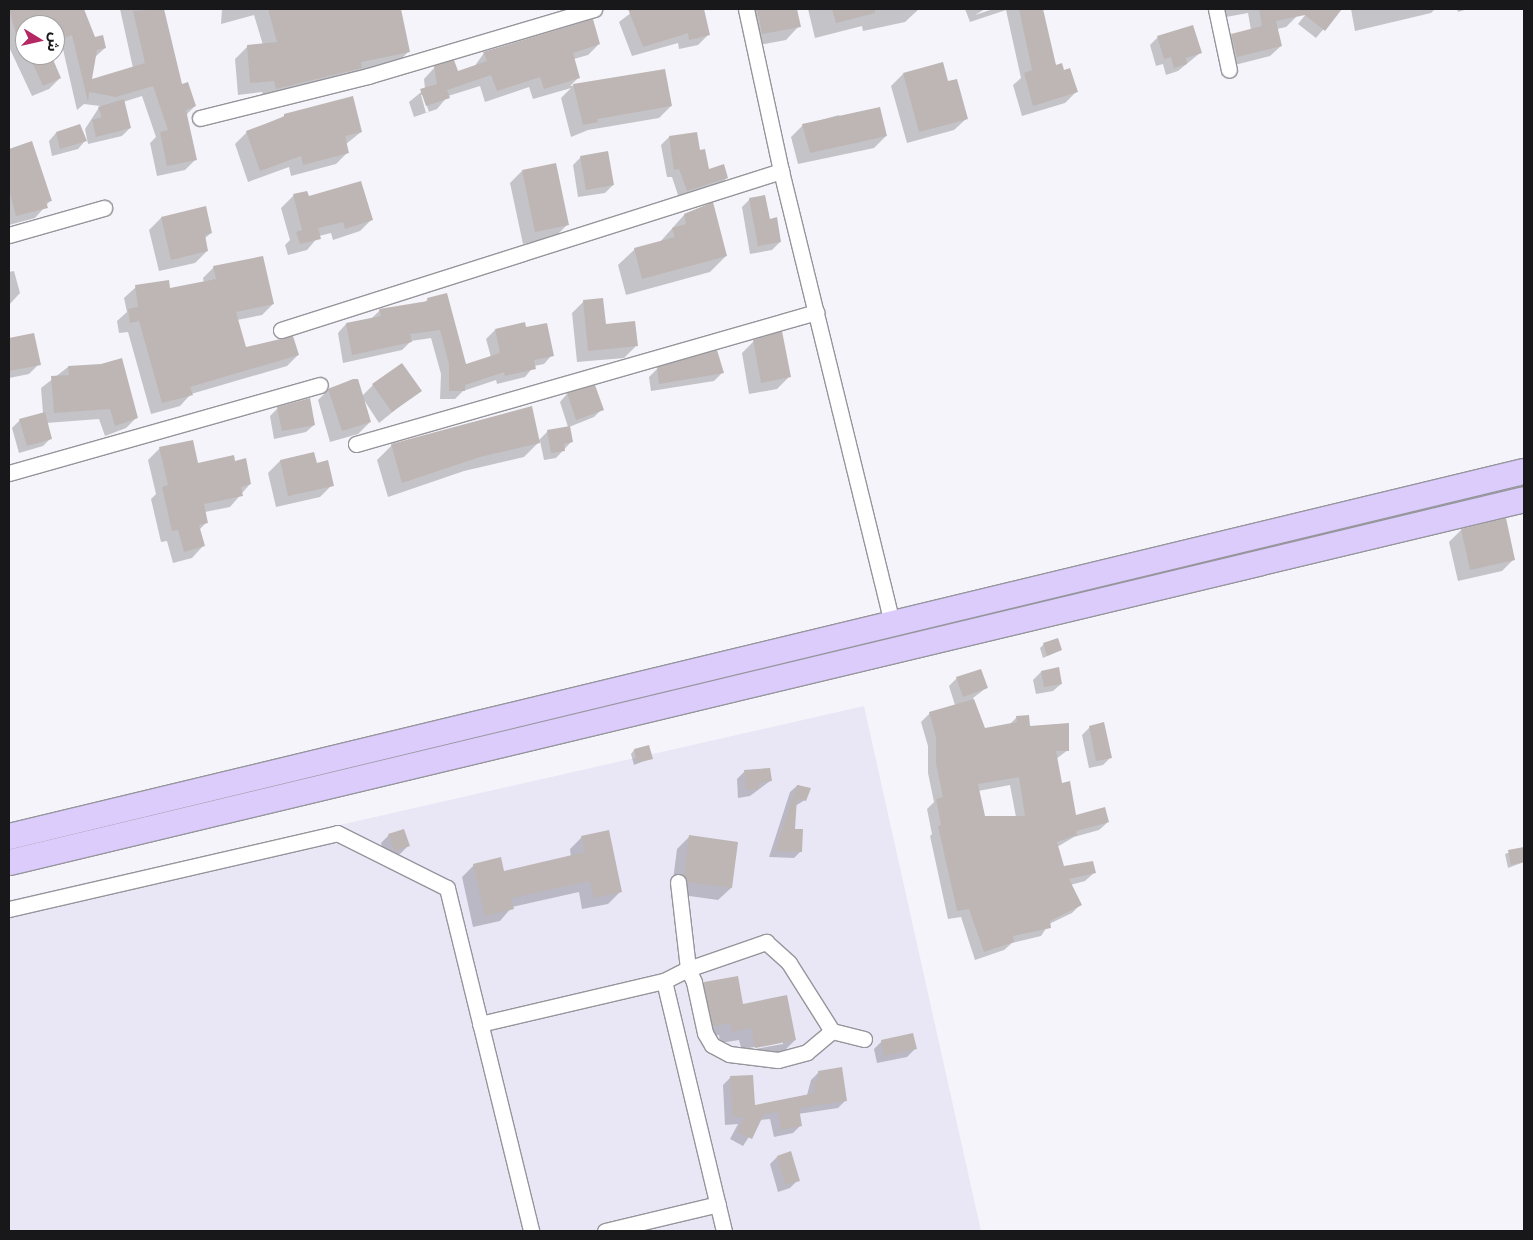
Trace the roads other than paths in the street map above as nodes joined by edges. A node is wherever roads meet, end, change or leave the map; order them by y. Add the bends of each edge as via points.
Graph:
1 (594, 9) edge
2 (746, 9) edge
3 (1216, 9) edge
4 (1229, 70) dead end
5 (200, 118) dead end
6 (781, 171) junction
7 (104, 208) dead end
8 (9, 235) edge
9 (816, 312) junction
10 (281, 330) dead end
11 (320, 385) dead end
12 (356, 444) dead end
13 (1524, 471) edge
14 (9, 473) edge
15 (1524, 499) edge
16 (892, 622) junction
17 (9, 836) edge
18 (9, 862) edge
19 (678, 882) dead end
20 (9, 910) edge
21 (688, 969) junction
22 (664, 981) junction
23 (480, 1024) junction
24 (832, 1031) junction
25 (864, 1039) dead end
26 (718, 1204) junction
27 (531, 1231) edge
28 (605, 1231) edge
29 (724, 1231) edge

1 - 5 street via 368,76
2 - 6 street
3 - 4 street
6 - 9 street
6 - 10 street
7 - 8 street
9 - 12 street
9 - 16 street
11 - 14 street
13 - 16 highway
15 - 18 highway
16 - 17 highway
19 - 21 street
20 - 23 street via 337,833 447,888
21 - 22 street
21 - 24 street via 766,942 789,963
21 - 24 street via 705,1033 712,1045 729,1054 778,1060 807,1052
22 - 23 street
22 - 26 street
23 - 27 street
24 - 25 street
26 - 28 street
26 - 29 street

